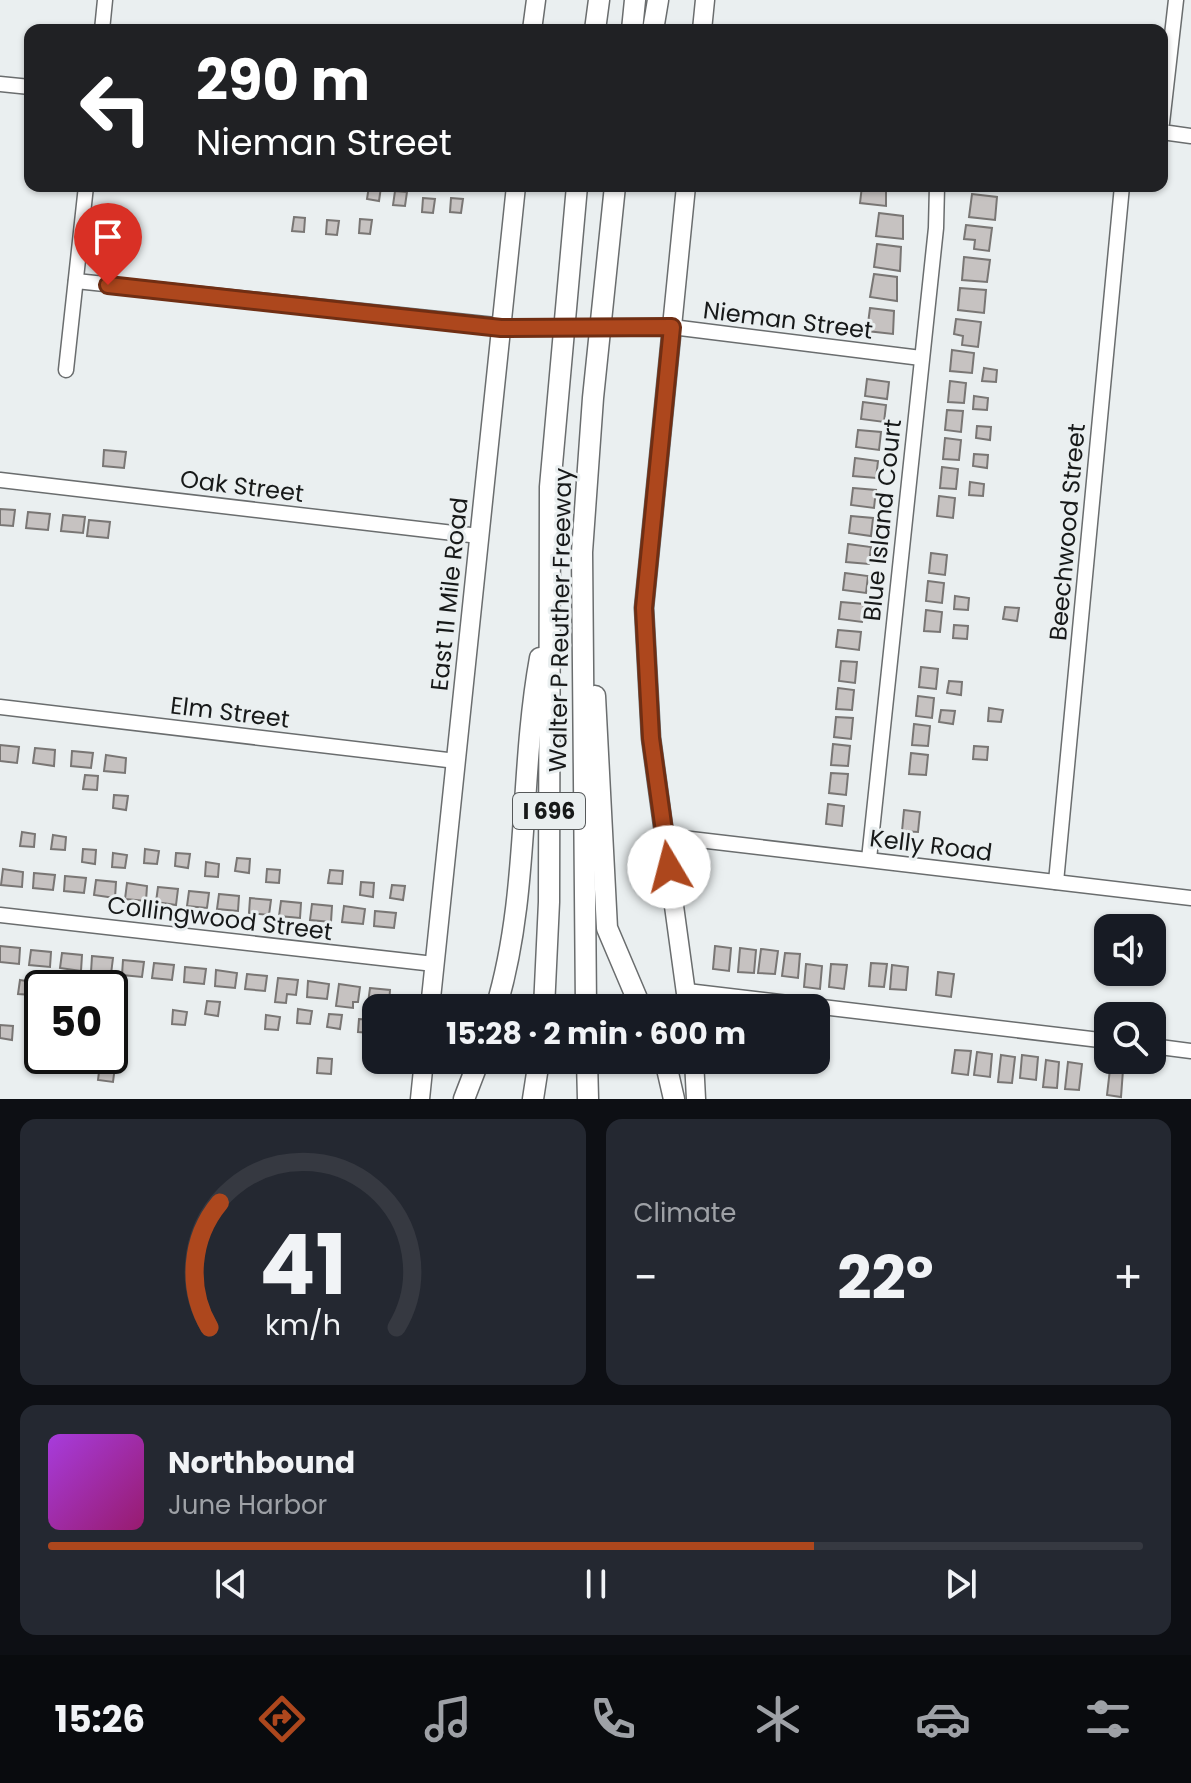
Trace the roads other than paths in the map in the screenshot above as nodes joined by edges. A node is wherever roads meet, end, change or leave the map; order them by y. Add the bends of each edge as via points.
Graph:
1 (105, 0) edge
2 (536, 0) edge
3 (587, 0) edge
4 (599, 0) edge
5 (635, 0) edge
6 (658, 0) edge
7 (705, 0) edge
8 (1176, 0) edge
9 (103, 24) edge
10 (533, 24) edge
11 (588, 24) edge
12 (596, 24) edge
13 (633, 24) edge
14 (654, 24) edge
15 (703, 24) edge
16 (1168, 70) edge
17 (0, 84) edge
18 (24, 86) edge
19 (1168, 133) edge
20 (1191, 136) edge
21 (85, 192) edge
22 (515, 192) edge
23 (576, 192) edge
24 (614, 192) edge
25 (627, 192) edge
26 (685, 192) edge
27 (936, 192) edge
28 (1121, 192) edge
29 (76, 281) junction
30 (672, 327) junction
31 (501, 328) junction
32 (921, 358) junction
33 (66, 370) dead end
34 (593, 398) junction
35 (0, 480) edge
36 (479, 536) junction
37 (547, 615) junction
38 (583, 629) junction
39 (0, 707) edge
40 (456, 761) junction
41 (665, 836) junction
42 (869, 859) junction
43 (1056, 882) junction
44 (1191, 898) edge
45 (0, 915) edge
46 (434, 964) junction
47 (431, 994) edge
48 (499, 994) edge
49 (544, 994) edge
50 (586, 994) edge
51 (635, 994) edge
52 (686, 994) edge
53 (830, 1014) edge
54 (1094, 1040) edge
55 (1166, 1048) edge
56 (1191, 1051) edge
57 (423, 1074) edge
58 (474, 1074) edge
59 (537, 1074) edge
60 (587, 1074) edge
61 (668, 1074) edge
62 (695, 1074) edge
63 (420, 1099) edge
64 (464, 1099) edge
65 (533, 1099) edge
66 (588, 1099) edge
67 (674, 1099) edge
68 (696, 1099) edge

1 - 9 street
2 - 10 main road
3 - 11 highway
4 - 12 highway
5 - 13 highway
6 - 14 highway
7 - 15 main road
8 - 16 street
17 - 18 street
19 - 20 street
21 - 29 street
22 - 31 main road, East 11 Mile Road
23 - 37 highway, Walter P Reuther Freeway / I 696 via 552,439
24 - 34 highway, Walter P Reuther Freeway / I 696
25 - 34 highway via 616,299
26 - 30 main road
27 - 32 street, Blue Island Court
28 - 43 street, Beechwood Street
29 - 31 street, Nieman Street
29 - 33 street
30 - 31 street, Nieman Street, bridge
30 - 32 street, Nieman Street
30 - 41 main road via 644,608 651,738
31 - 36 main road, East 11 Mile Road
32 - 42 street, Blue Island Court
34 - 38 highway, Walter P Reuther Freeway / I 696 via 582,552
35 - 36 street, Oak Street
36 - 40 main road, East 11 Mile Road
37 - 48 highway via 531,705 516,915
37 - 49 highway, Walter P Reuther Freeway / I 696
38 - 50 highway, Walter P Reuther Freeway / I 696
38 - 51 highway via 600,738 607,928
39 - 40 street, Elm Street
40 - 46 main road, East 11 Mile Road
41 - 42 street, Kelly Road
41 - 52 main road
42 - 43 street, Kelly Road
43 - 44 street, Kelly Road
45 - 46 street, Collingwood Street
46 - 47 main road, East 11 Mile Road
53 - 54 street
55 - 56 street
57 - 63 main road
58 - 64 highway
59 - 65 highway
60 - 66 highway
61 - 67 highway
62 - 68 main road

